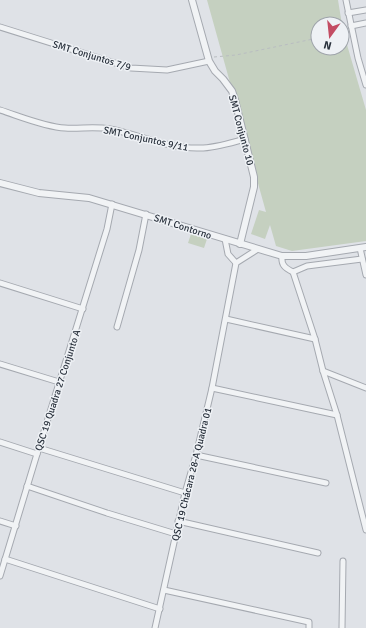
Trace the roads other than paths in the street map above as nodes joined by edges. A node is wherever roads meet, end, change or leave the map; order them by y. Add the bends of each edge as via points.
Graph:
1 (192, 0) edge
2 (346, 0) edge
3 (366, 10) edge
4 (348, 13) junction
5 (366, 23) edge
6 (351, 26) junction
7 (0, 27) edge
8 (209, 59) junction
9 (366, 85) edge
10 (0, 110) edge
11 (245, 139) junction
12 (0, 183) edge
13 (112, 204) junction
14 (146, 214) junction
15 (225, 239) junction
16 (240, 244) junction
17 (363, 247) edge
18 (258, 249) junction
19 (282, 256) junction
20 (306, 256) junction
21 (362, 259) junction
22 (236, 263) junction
23 (307, 266) junction
24 (293, 272) junction
25 (366, 275) edge
26 (0, 283) edge
27 (83, 309) junction
28 (226, 319) junction
29 (117, 327) dead end
30 (315, 340) junction
31 (0, 364) edge
32 (323, 371) junction
33 (59, 382) junction
34 (212, 388) junction
35 (366, 388) edge
36 (337, 415) junction
37 (0, 442) edge
38 (38, 451) junction
39 (196, 455) junction
40 (326, 483) dead end
41 (27, 486) junction
42 (185, 493) junction
43 (0, 521) edge
44 (178, 521) junction
45 (16, 526) junction
46 (366, 530) edge
47 (176, 534) junction
48 (318, 553) dead end
49 (6, 559) junction
50 (343, 561) dead end
51 (0, 576) edge
52 (164, 590) junction
53 (160, 609) junction
54 (155, 628) edge
55 (309, 628) edge
56 (342, 628) edge

1 - 8 street, SMT Conjunto 10
2 - 4 street
3 - 4 street
4 - 6 street
5 - 6 street
6 - 9 street
7 - 8 street, SMT Conjuntos 7/9 via 131,68 167,70
8 - 11 street, SMT Conjunto 10 via 232,91
10 - 11 street, SMT Conjuntos 9/11 via 52,126 110,129 164,144 191,148 217,146
11 - 16 street, SMT Conjunto 10 via 255,182
12 - 13 street, SMT Contorno via 39,193 82,196
13 - 14 street, SMT Contorno
13 - 27 street, QSC 19 Quadra 27 Conjunto A
14 - 15 street, SMT Contorno
14 - 29 street via 139,250
15 - 16 street, SMT Contorno
15 - 22 street via 228,254
16 - 18 street, SMT Contorno
17 - 20 street, SMT Contorno
17 - 21 street
18 - 19 street, SMT Contorno
18 - 22 street
19 - 20 street, SMT Contorno
19 - 24 street via 284,267
20 - 23 street
21 - 23 street
21 - 25 street
22 - 28 street, QSC 19 Chácara 28-A Quadra 01
23 - 24 street
24 - 30 street
26 - 27 street
27 - 33 street, QSC 19 Quadra 27 Conjunto A
28 - 30 street
28 - 34 street, QSC 19 Chácara 28-A Quadra 01
30 - 32 street
31 - 33 street
32 - 35 street
32 - 36 street
33 - 38 street, QSC 19 Quadra 27 Conjunto A
34 - 36 street
34 - 39 street, QSC 19 Chácara 28-A Quadra 01
36 - 46 street
37 - 38 street
38 - 41 street, QSC 19 Quadra 27 Conjunto A
38 - 42 street
39 - 40 street
39 - 42 street, QSC 19 Chácara 28-A Quadra 01
41 - 45 street, QSC 19 Quadra 27 Conjunto A
41 - 47 street
42 - 44 street, QSC 19 Chácara 28-A Quadra 01
43 - 45 street
44 - 47 street, QSC 19 Chácara 28-A Quadra 01
44 - 48 street
45 - 49 street, QSC 19 Quadra 27 Conjunto A
47 - 52 street, QSC 19 Chácara 28-A Quadra 01
49 - 51 street, QSC 19 Quadra 27 Conjunto A
49 - 53 street
50 - 56 street
52 - 53 street, QSC 19 Chácara 28-A Quadra 01
52 - 55 street via 309,622
53 - 54 street, QSC 19 Chácara 28-A Quadra 01

